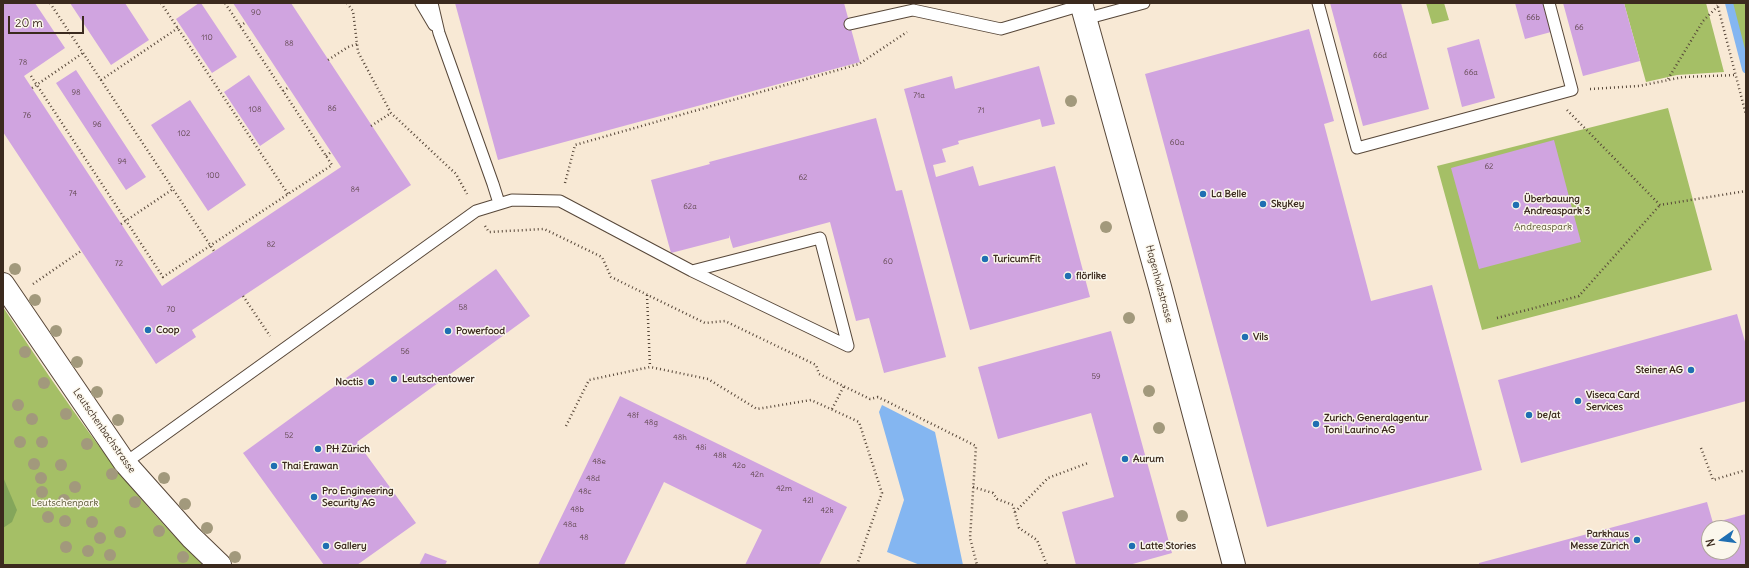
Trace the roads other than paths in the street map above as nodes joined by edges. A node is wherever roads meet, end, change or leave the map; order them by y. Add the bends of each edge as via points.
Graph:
1 (421, 3) edge
2 (432, 3) edge
3 (1144, 3) edge
4 (1318, 3) edge
5 (1549, 3) edge
6 (912, 7) edge
7 (1083, 9) edge
8 (850, 24) dead end
9 (439, 33) junction
10 (498, 203) junction
11 (692, 271) junction
12 (3, 284) edge
13 (125, 463) junction
14 (220, 565) edge
15 (1234, 565) edge

1 - 9 lane
2 - 9 lane
3 - 7 lane
4 - 5 lane via 1357,148 1572,90
6 - 7 lane via 932,14 1001,28
6 - 8 lane
7 - 15 street, Hagenholzstrasse
9 - 10 lane
10 - 11 lane via 512,200 560,201
10 - 13 lane via 476,211
11 - 11 lane via 820,238 848,346 770,309
12 - 13 street, Leutschenbachstrasse
13 - 14 street, Leutschenbachstrasse via 191,537

